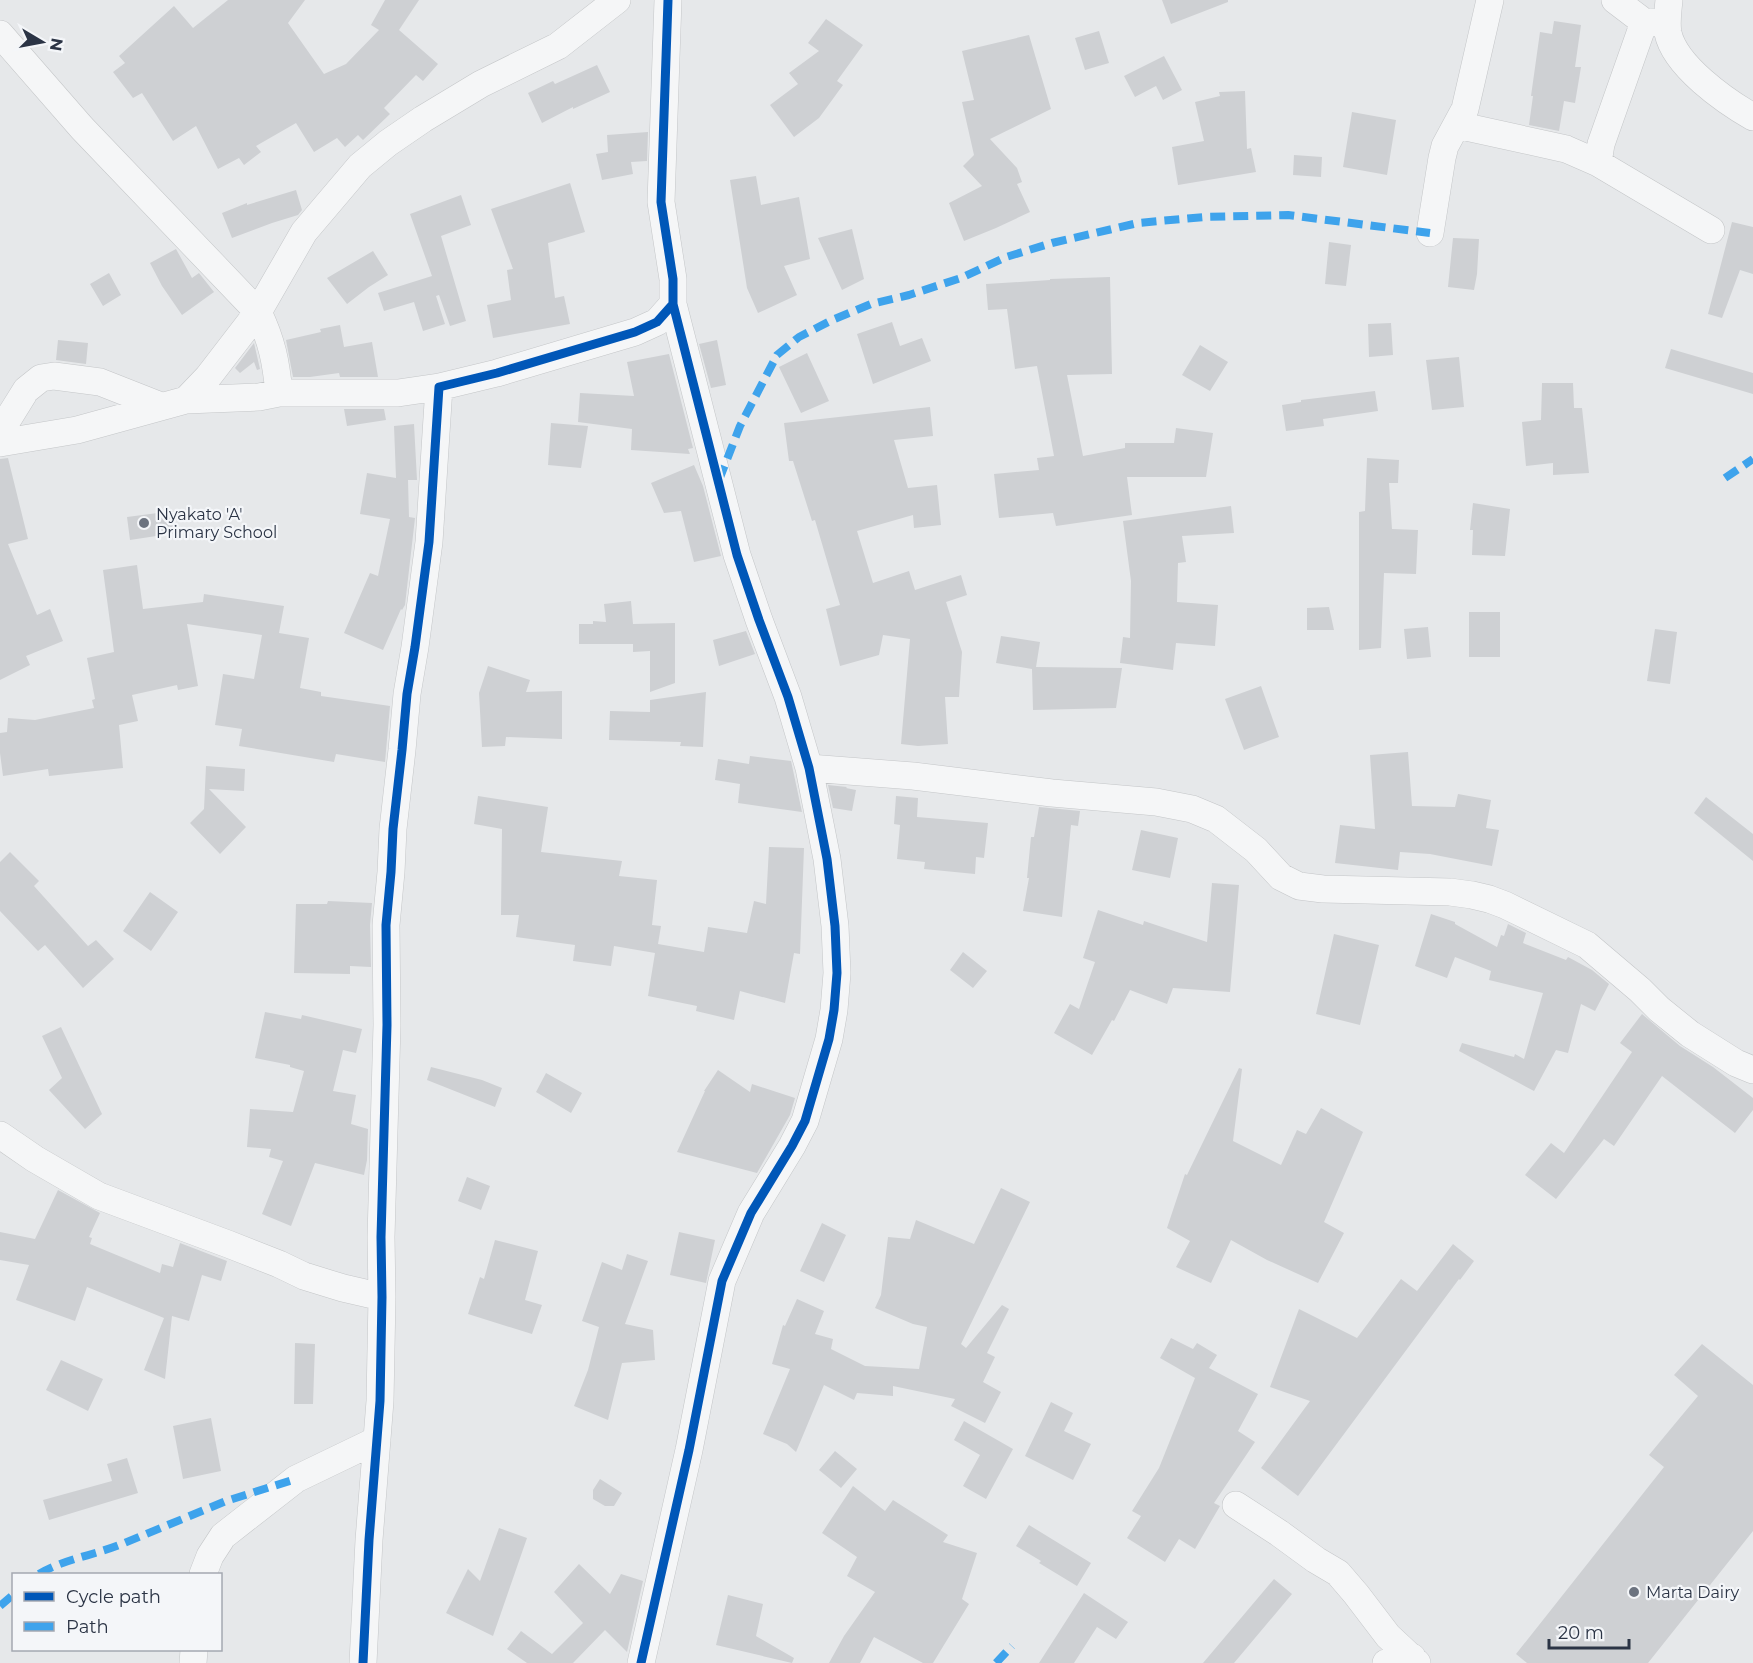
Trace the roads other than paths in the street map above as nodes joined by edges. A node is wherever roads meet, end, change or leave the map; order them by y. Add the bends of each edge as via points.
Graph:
1 (617, 0) edge
2 (668, 0) edge
3 (1490, 0) edge
4 (1615, 0) edge
5 (1660, 15) edge
6 (0, 34) edge
7 (1753, 117) edge
8 (1457, 125) junction
9 (1598, 163) junction
10 (1711, 230) dead end
11 (1430, 234) dead end
12 (673, 304) junction
13 (258, 312) junction
14 (439, 387) junction
15 (279, 393) junction
16 (174, 403) junction
17 (0, 432) edge
18 (0, 443) edge
19 (809, 768) junction
20 (1753, 1070) edge
21 (0, 1135) edge
22 (382, 1298) junction
23 (377, 1440) junction
24 (1236, 1505) dead end
25 (203, 1573) edge
26 (1415, 1660) edge
27 (363, 1663) edge
28 (641, 1663) edge
29 (1386, 1663) edge

1 - 13 street via 558,46 481,84 423,119 360,166 304,232
2 - 12 street via 661,202
3 - 8 street
4 - 5 street
5 - 7 street via 1684,65
5 - 9 street via 1601,144
6 - 13 street via 82,128
8 - 9 street via 1566,149
8 - 11 street via 1442,158
9 - 10 street
12 - 14 street via 657,322 635,332
12 - 19 street via 737,555
13 - 15 street via 269,334
13 - 16 street via 208,377
14 - 15 street via 398,393
14 - 22 street via 429,542 407,694 386,925
15 - 16 street
16 - 17 street via 100,382 41,378 26,390
16 - 18 street via 77,430
19 - 20 street via 1156,801 1216,819 1256,850 1281,877 1299,886 1450,892 1505,904 1587,945 1690,1034
19 - 28 street via 835,926 837,973 831,1029 805,1121 750,1213 722,1281
21 - 22 street via 99,1196 304,1276
22 - 23 street
23 - 25 street via 296,1479 223,1536
23 - 27 street
24 - 26 street via 1338,1573 1388,1636
26 - 29 street

